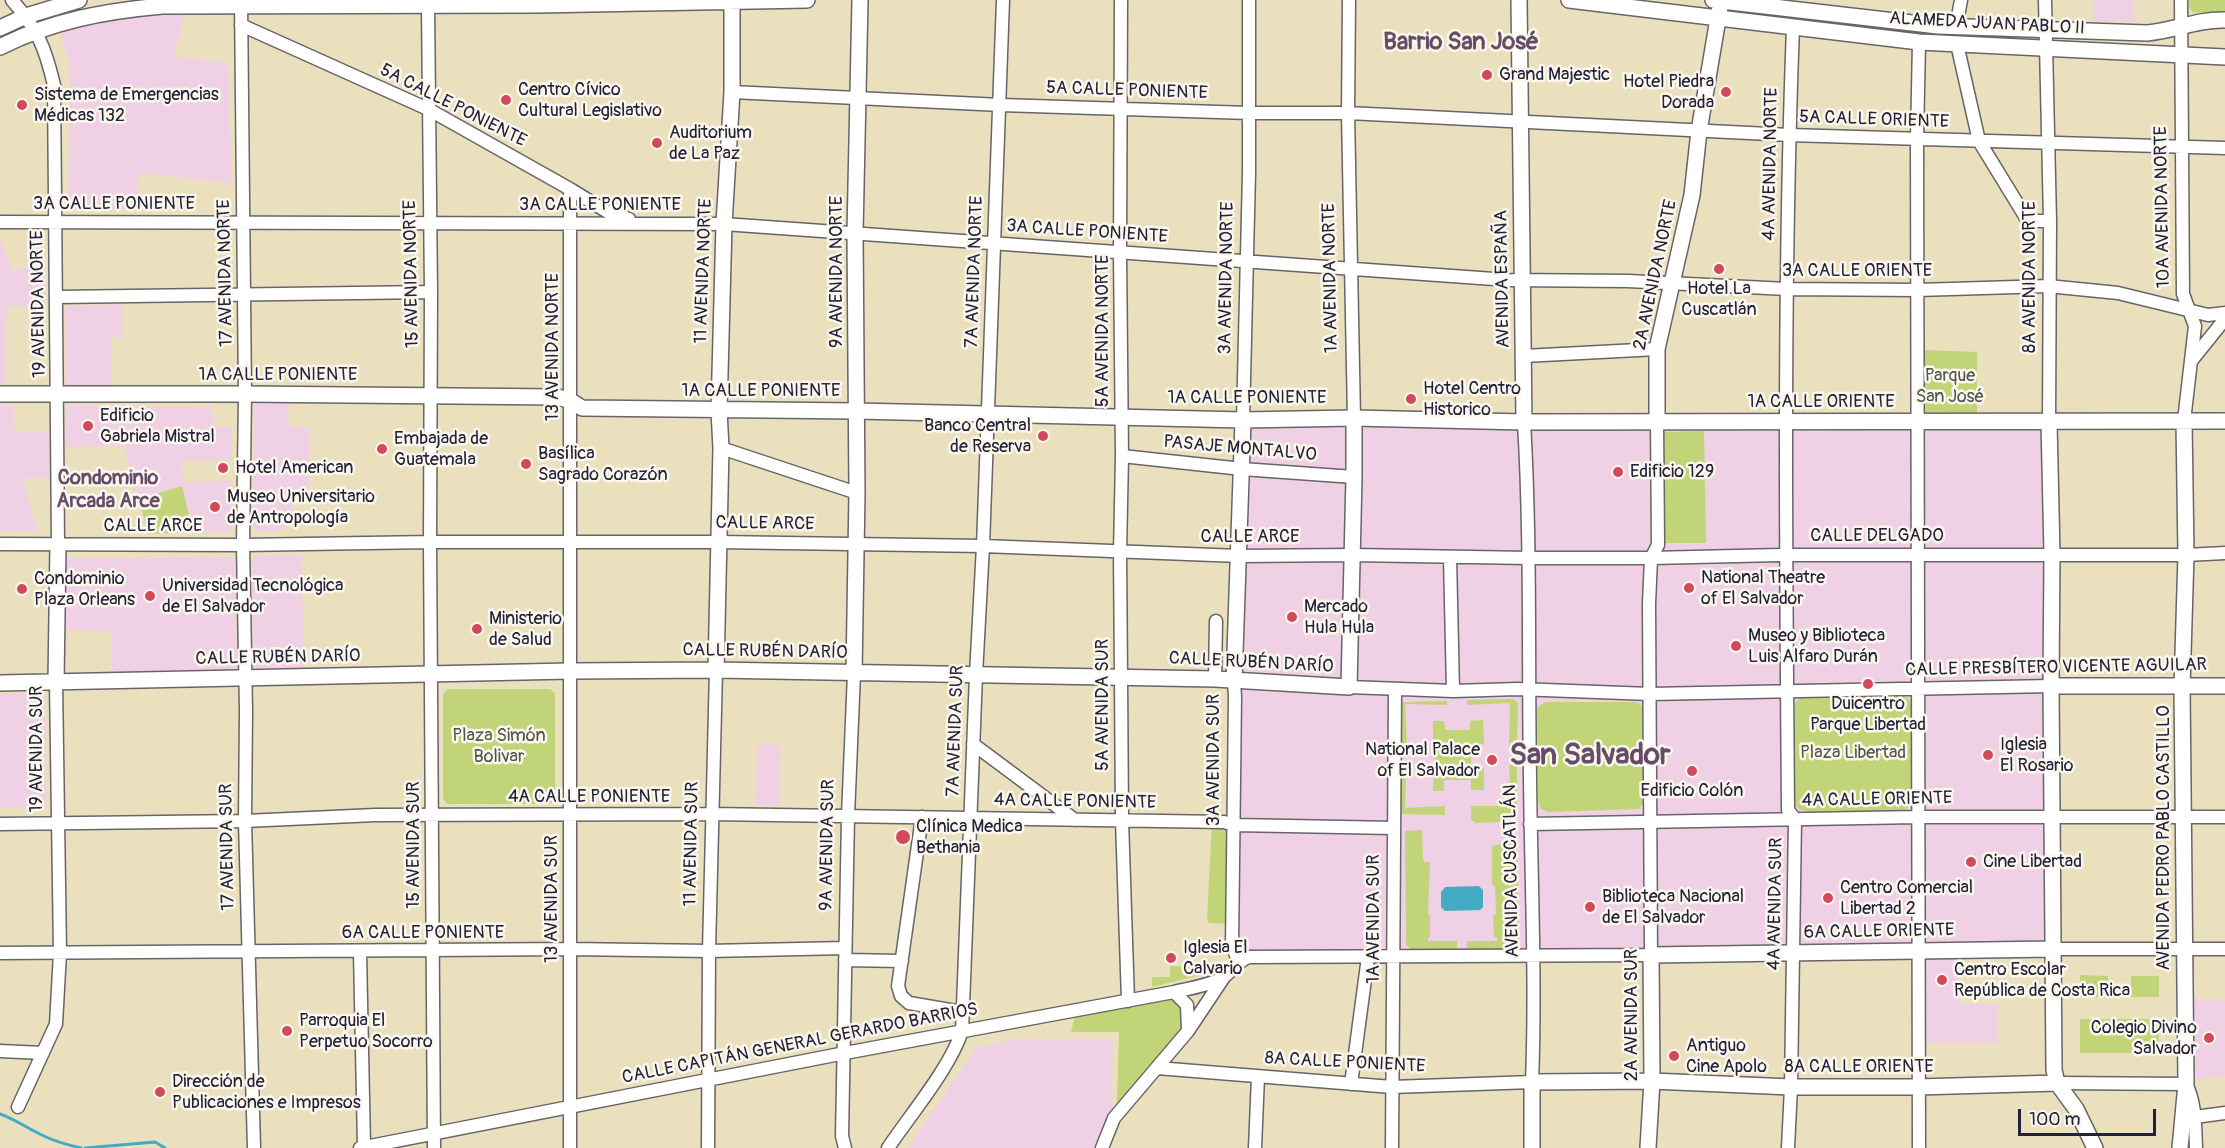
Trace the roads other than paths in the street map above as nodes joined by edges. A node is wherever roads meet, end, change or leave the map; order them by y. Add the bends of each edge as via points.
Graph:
1 (12, 0) edge
2 (79, 0) edge
3 (135, 0) edge
4 (807, 0) edge
5 (860, 0) edge
6 (1003, 0) edge
7 (1121, 0) edge
8 (1249, 0) edge
9 (1349, 0) edge
10 (1519, 0) edge
11 (1569, 0) edge
12 (1641, 0) edge
13 (1961, 0) edge
14 (2045, 0) edge
15 (2181, 0) edge
16 (732, 1) edge
17 (241, 2) edge
18 (428, 6) junction
19 (1719, 6) edge
20 (2225, 20) edge
21 (31, 24) junction
22 (242, 25) junction
23 (1793, 27) junction
24 (0, 28) edge
25 (1956, 28) junction
26 (2225, 28) edge
27 (0, 39) edge
28 (2046, 39) junction
29 (2181, 40) junction
30 (1919, 42) junction
31 (1957, 44) junction
32 (0, 47) edge
33 (2225, 50) edge
34 (2225, 57) edge
35 (732, 92) junction
36 (858, 100) junction
37 (1001, 105) junction
38 (1122, 108) junction
39 (428, 110) junction
40 (1249, 113) junction
41 (1348, 113) junction
42 (1521, 122) junction
43 (1699, 130) junction
44 (1789, 135) junction
45 (1917, 139) junction
46 (1979, 141) junction
47 (2048, 142) junction
48 (2181, 147) junction
49 (2225, 148) edge
50 (570, 189) junction
51 (2050, 221) junction
52 (0, 222) edge
53 (56, 222) junction
54 (242, 222) junction
55 (429, 223) junction
56 (571, 223) junction
57 (644, 223) junction
58 (724, 224) junction
59 (855, 233) junction
60 (994, 243) junction
61 (1120, 252) junction
62 (1247, 261) junction
63 (1350, 268) junction
64 (1522, 280) junction
65 (1671, 283) junction
66 (2048, 286) junction
67 (1787, 289) junction
68 (1918, 290) junction
69 (431, 292) junction
70 (245, 296) junction
71 (57, 297) junction
72 (2189, 310) junction
73 (2225, 314) edge
74 (2225, 319) edge
75 (1657, 349) junction
76 (1524, 356) junction
77 (2191, 361) junction
78 (0, 394) edge
79 (58, 394) junction
80 (245, 394) junction
81 (430, 397) junction
82 (571, 401) junction
83 (719, 411) junction
84 (857, 411) junction
85 (988, 414) junction
86 (1121, 417) junction
87 (1354, 418) junction
88 (1243, 420) junction
89 (1657, 421) junction
90 (2225, 421) edge
91 (1524, 422) junction
92 (1785, 422) junction
93 (1917, 422) junction
94 (2049, 422) junction
95 (2184, 422) junction
96 (721, 448) junction
97 (1122, 456) junction
98 (1242, 469) junction
99 (1354, 477) junction
100 (857, 493) junction
101 (430, 542) junction
102 (570, 542) junction
103 (718, 542) junction
104 (856, 543) junction
105 (0, 544) edge
106 (58, 544) junction
107 (243, 545) junction
108 (983, 546) junction
109 (1120, 553) junction
110 (2225, 553) edge
111 (2052, 554) junction
112 (1353, 555) junction
113 (1786, 555) junction
114 (1917, 555) junction
115 (2186, 555) junction
116 (1239, 556) junction
117 (1450, 557) junction
118 (1529, 558) junction
119 (1650, 558) junction
120 (1216, 621) dead end
121 (717, 670) junction
122 (570, 671) junction
123 (854, 673) junction
124 (0, 675) edge
125 (431, 675) junction
126 (976, 675) junction
127 (1121, 677) junction
128 (56, 679) junction
129 (245, 679) junction
130 (1215, 679) junction
131 (1234, 681) junction
132 (0, 683) edge
133 (2051, 686) junction
134 (2225, 686) edge
135 (1349, 687) junction
136 (2182, 687) junction
137 (1528, 689) junction
138 (1918, 689) junction
139 (1395, 690) junction
140 (1453, 690) junction
141 (1787, 692) junction
142 (1650, 694) junction
143 (973, 744) junction
144 (712, 814) junction
145 (432, 815) junction
146 (570, 816) junction
147 (848, 816) junction
148 (922, 817) junction
149 (1918, 817) junction
150 (2183, 817) junction
151 (2225, 817) edge
152 (971, 818) junction
153 (2052, 818) junction
154 (1795, 819) junction
155 (1075, 820) junction
156 (1122, 820) junction
157 (245, 821) junction
158 (1649, 822) junction
159 (0, 824) edge
160 (57, 824) junction
161 (1530, 824) junction
162 (1234, 825) junction
163 (1394, 828) junction
164 (570, 949) junction
165 (2052, 949) junction
166 (2185, 949) junction
167 (2225, 949) edge
168 (248, 951) junction
169 (433, 951) junction
170 (709, 951) junction
171 (360, 952) junction
172 (1918, 952) junction
173 (0, 953) edge
174 (60, 953) junction
175 (1793, 953) junction
176 (845, 954) junction
177 (1651, 955) junction
178 (1533, 956) junction
179 (1368, 957) junction
180 (1394, 957) junction
181 (902, 961) junction
182 (1239, 962) junction
183 (1224, 977) junction
184 (1174, 992) junction
185 (1128, 1001) junction
186 (962, 1012) junction
187 (962, 1031) junction
188 (1188, 1031) junction
189 (0, 1051) edge
190 (43, 1053) junction
191 (845, 1053) junction
192 (1157, 1068) junction
193 (1258, 1077) junction
194 (709, 1079) junction
195 (1652, 1081) junction
196 (1532, 1082) junction
197 (1351, 1084) junction
198 (2186, 1084) junction
199 (1392, 1087) junction
200 (1791, 1087) junction
201 (1918, 1087) junction
202 (2060, 1087) junction
203 (18, 1107) dead end
204 (570, 1107) junction
205 (2225, 1113) edge
206 (2194, 1118) junction
207 (434, 1135) junction
208 (254, 1148) edge
209 (362, 1148) edge
210 (434, 1148) edge
211 (570, 1148) edge
212 (708, 1148) edge
213 (845, 1148) edge
214 (888, 1148) edge
215 (1102, 1148) edge
216 (1255, 1148) edge
217 (1392, 1148) edge
218 (1532, 1148) edge
219 (1648, 1148) edge
220 (1788, 1148) edge
221 (1918, 1148) edge
222 (2088, 1148) edge
223 (2095, 1148) edge
224 (2180, 1148) edge
225 (2196, 1148) edge

1 - 21 street, 19 AVENIDA NORTE
2 - 21 main road
3 - 21 main road
4 - 16 main road
5 - 36 main road, 9A AVENIDA NORTE
6 - 37 street, 7A AVENIDA NORTE
7 - 38 street, 5A AVENIDA NORTE
8 - 40 street, 3A AVENIDA NORTE
9 - 41 street, 1A AVENIDA NORTE
10 - 42 main road, AVENIDA ESPAÑA
11 - 19 main road, ALAMEDA JUAN PABLO II
12 - 19 main road
13 - 25 street
14 - 28 street, 8A AVENIDA NORTE
15 - 29 street, 10A AVENIDA NORTE
16 - 18 main road
16 - 35 main road, 11 AVENIDA NORTE
17 - 18 main road
17 - 21 main road via 131,8
17 - 22 street, 17 AVENIDA NORTE
18 - 39 street, 15 AVENIDA NORTE
19 - 23 main road, ALAMEDA JUAN PABLO II
19 - 25 main road, ALAMEDA JUAN PABLO II
19 - 28 main road via 1955,36
19 - 43 main road, 2A AVENIDA NORTE
20 - 29 main road, ALAMEDA JUAN PABLO II via 2200,21
21 - 24 main road
21 - 27 main road
21 - 32 main road
21 - 53 street, 19 AVENIDA NORTE via 47,54 54,85
22 - 39 street, 5A CALLE PONIENTE
22 - 54 street, 17 AVENIDA NORTE
23 - 30 main road, ALAMEDA JUAN PABLO II
23 - 44 street, 4A AVENIDA NORTE
25 - 28 main road, ALAMEDA JUAN PABLO II
26 - 29 main road via 2206,30
28 - 29 main road, ALAMEDA JUAN PABLO II
28 - 29 main road via 2146,43
28 - 29 main road, ALAMEDA JUAN PABLO II via 2168,30
28 - 31 main road, ALAMEDA JUAN PABLO II
28 - 47 street, 8A AVENIDA NORTE
29 - 33 main road
29 - 34 main road, ALAMEDA JUAN PABLO II
29 - 48 street, 10A AVENIDA NORTE
30 - 31 main road, ALAMEDA JUAN PABLO II
30 - 45 street
31 - 46 street
35 - 36 street, 5A CALLE PONIENTE
35 - 58 main road, 11 AVENIDA NORTE
36 - 37 street, 5A CALLE PONIENTE
36 - 59 main road, 9A AVENIDA NORTE
37 - 38 street, 5A CALLE PONIENTE
37 - 60 street, 7A AVENIDA NORTE
38 - 40 street, 5A CALLE PONIENTE
38 - 61 street, 5A AVENIDA NORTE
39 - 50 street, 5A CALLE PONIENTE
39 - 55 street, 15 AVENIDA NORTE
40 - 41 street, 5A CALLE PONIENTE
40 - 62 street, 3A AVENIDA NORTE
41 - 42 street, 5A CALLE PONIENTE
41 - 63 street, 1A AVENIDA NORTE
42 - 43 street, 5A CALLE ORIENTE
42 - 64 main road, AVENIDA ESPAÑA
43 - 44 street, 5A CALLE ORIENTE
43 - 65 main road, 2A AVENIDA NORTE via 1692,195
44 - 45 street, 5A CALLE ORIENTE
44 - 67 street, 4A AVENIDA NORTE
45 - 46 street, 5A CALLE ORIENTE
45 - 68 street
46 - 47 street, 5A CALLE ORIENTE
46 - 51 street via 2028,221
47 - 48 street, 5A CALLE ORIENTE
47 - 51 street, 8A AVENIDA NORTE
48 - 49 street, 5A CALLE ORIENTE
48 - 72 street, 10A AVENIDA NORTE via 2183,294
50 - 56 street, 13 AVENIDA NORTE
50 - 57 street, 5A CALLE PONIENTE via 606,211
51 - 66 street, 8A AVENIDA NORTE
52 - 53 street, 3A CALLE PONIENTE
53 - 54 street, 3A CALLE PONIENTE
53 - 71 street, 19 AVENIDA NORTE
54 - 55 street, 3A CALLE PONIENTE
54 - 70 street, 17 AVENIDA NORTE
55 - 56 street, 3A CALLE PONIENTE
55 - 69 street, 15 AVENIDA NORTE
56 - 57 street, 3A CALLE PONIENTE
56 - 82 street, 13 AVENIDA NORTE
57 - 58 street, 3A CALLE PONIENTE
58 - 59 street, 3A CALLE PONIENTE
58 - 83 main road, 11 AVENIDA NORTE
59 - 60 street, 3A CALLE PONIENTE
59 - 84 main road, 9A AVENIDA NORTE
60 - 61 street, 3A CALLE PONIENTE
60 - 85 street, 7A AVENIDA NORTE
61 - 62 street, 3A CALLE PONIENTE
61 - 86 street, 5A AVENIDA NORTE
62 - 63 street, 3A CALLE PONIENTE
62 - 88 street, 3A AVENIDA NORTE
63 - 64 street, 3A CALLE PONIENTE
63 - 87 street, 1A AVENIDA NORTE
64 - 65 street, 3A CALLE ORIENTE
64 - 76 main road, AVENIDA ESPAÑA
65 - 67 street, 3A CALLE ORIENTE
65 - 75 main road, 2A AVENIDA NORTE
66 - 68 street, 3A CALLE ORIENTE
66 - 72 street, 3A CALLE ORIENTE via 2118,293
66 - 94 street, 8A AVENIDA NORTE
67 - 68 street, 3A CALLE ORIENTE
67 - 92 street, 4A AVENIDA NORTE
68 - 93 street
69 - 70 street
69 - 81 street, 15 AVENIDA NORTE
70 - 71 street
70 - 80 street, 17 AVENIDA NORTE
71 - 79 street, 19 AVENIDA NORTE
72 - 73 street, 3A CALLE ORIENTE
72 - 77 street, 10A AVENIDA NORTE via 2195,326
74 - 77 street
75 - 76 street
75 - 89 main road, 2A AVENIDA NORTE
76 - 91 main road, AVENIDA ESPAÑA
77 - 95 street, 10A AVENIDA NORTE
78 - 79 main road, 1A CALLE PONIENTE
79 - 80 main road, 1A CALLE PONIENTE
79 - 106 street, 19 AVENIDA NORTE
80 - 81 main road, 1A CALLE PONIENTE
80 - 107 street, 17 AVENIDA NORTE
81 - 82 main road, 1A CALLE PONIENTE via 558,397
81 - 101 street, 15 AVENIDA NORTE
82 - 83 main road, 1A CALLE PONIENTE via 582,408
82 - 102 street, 13 AVENIDA NORTE
83 - 84 main road, 1A CALLE PONIENTE
83 - 96 main road, 11 AVENIDA NORTE
84 - 85 main road, 1A CALLE PONIENTE
84 - 100 main road, 9A AVENIDA NORTE
85 - 86 main road, 1A CALLE PONIENTE
85 - 108 street, 7A AVENIDA NORTE
86 - 88 main road, 1A CALLE PONIENTE
86 - 97 street, 5A AVENIDA NORTE
87 - 88 main road, 1A CALLE PONIENTE
87 - 91 main road, 1A CALLE PONIENTE
87 - 99 main road, 1A AVENIDA NORTE
88 - 98 main road, 3A AVENIDA NORTE
89 - 91 main road, 1A CALLE ORIENTE
89 - 92 main road, 1A CALLE ORIENTE
89 - 119 street, 2A AVENIDA NORTE via 1658,545
90 - 95 main road, 1A CALLE ORIENTE
91 - 118 street, AVENIDA ESPAÑA
92 - 93 main road, 1A CALLE ORIENTE
92 - 113 street, 4A AVENIDA NORTE
93 - 94 main road, 1A CALLE ORIENTE
93 - 114 street
94 - 95 main road, 1A CALLE ORIENTE
94 - 111 main road, 8A AVENIDA NORTE
95 - 115 main road, 10A AVENIDA NORTE
96 - 100 street
96 - 103 main road, 11 AVENIDA NORTE
97 - 98 street, PASAJE MONTALVO
97 - 109 street, 5A AVENIDA NORTE
98 - 99 street, PASAJE MONTALVO
98 - 116 main road, 3A AVENIDA NORTE
99 - 112 main road, 1A AVENIDA NORTE
100 - 104 main road, 9A AVENIDA NORTE
101 - 102 street, CALLE ARCE
101 - 107 street, CALLE ARCE
101 - 125 street, 15 AVENIDA SUR
102 - 103 street, CALLE ARCE
102 - 122 street, 13 AVENIDA SUR
103 - 104 street, CALLE ARCE
103 - 121 main road, 11 AVENIDA SUR
104 - 108 street, CALLE ARCE
104 - 123 main road, 9A AVENIDA SUR
105 - 106 street, CALLE ARCE
106 - 107 street, CALLE ARCE
106 - 128 main road, 19 AVENIDA SUR
107 - 129 street, 17 AVENIDA SUR
108 - 109 street, CALLE ARCE
108 - 126 street, 7A AVENIDA SUR
109 - 116 street, CALLE ARCE
109 - 127 street, 5A AVENIDA SUR
110 - 115 street, CALLE DELGADO
111 - 114 street, CALLE DELGADO
111 - 115 street, CALLE DELGADO
111 - 133 main road, 8A AVENIDA NORTE
112 - 116 street, CALLE ARCE
112 - 117 street, CALLE ARCE
112 - 135 main road
113 - 114 street, CALLE DELGADO
113 - 119 street, CALLE DELGADO
113 - 141 street, 4A AVENIDA SUR
114 - 138 street
115 - 136 main road, AVENIDA PEDRO PABLO CASTILLO
116 - 131 main road, 3A AVENIDA SUR
117 - 118 street, CALLE ARCE
117 - 140 street
118 - 119 street, CALLE DELGADO
118 - 137 street, AVENIDA CUSCATLÁN
119 - 142 street, 2A AVENIDA SUR
120 - 130 street
121 - 122 main road, CALLE RUBÉN DARÍO
121 - 123 main road, CALLE RUBÉN DARÍO
121 - 144 street, 11 AVENIDA SUR
122 - 125 main road, CALLE RUBÉN DARÍO
122 - 146 street, 13 AVENIDA SUR
123 - 126 main road, CALLE RUBÉN DARÍO
123 - 147 street, 9A AVENIDA SUR
124 - 128 main road, CALLE RUBÉN DARÍO
125 - 129 main road, CALLE RUBÉN DARÍO
125 - 145 street, 15 AVENIDA SUR
126 - 127 main road, CALLE RUBÉN DARÍO
126 - 143 street, 7A AVENIDA SUR
127 - 130 main road, CALLE RUBÉN DARÍO
127 - 156 street, 5A AVENIDA SUR
128 - 129 main road, CALLE RUBÉN DARÍO
128 - 132 main road, CALLE RUBÉN DARÍO
128 - 160 street, 19 AVENIDA SUR
129 - 157 street, 17 AVENIDA SUR
130 - 131 main road, CALLE RUBÉN DARÍO
131 - 135 main road, CALLE RUBÉN DARÍO
131 - 162 street, 3A AVENIDA SUR
133 - 136 main road, CALLE PRESBÍTERO VICENTE AGUILAR
133 - 138 street, CALLE PRESBÍTERO VICENTE AGUILAR
133 - 153 main road, 8A AVENIDA NORTE
134 - 136 main road, CALLE PRESBÍTERO VICENTE AGUILAR
135 - 139 street, CALLE RUBÉN DARÍO
136 - 150 main road, AVENIDA PEDRO PABLO CASTILLO
137 - 140 street, CALLE RUBÉN DARÍO
137 - 142 street, CALLE PRESBÍTERO VICENTE AGUILAR
137 - 161 street, AVENIDA CUSCATLÁN
138 - 141 street, CALLE PRESBÍTERO VICENTE AGUILAR
138 - 149 street
139 - 140 street, CALLE RUBÉN DARÍO
139 - 163 street, 1A AVENIDA SUR
141 - 142 street, CALLE PRESBÍTERO VICENTE AGUILAR
141 - 154 street, 4A AVENIDA SUR via 1788,810
142 - 158 street, 2A AVENIDA SUR
143 - 152 street, 7A AVENIDA SUR
143 - 155 street
144 - 146 street, 4A CALLE PONIENTE
144 - 147 street, 4A CALLE PONIENTE
144 - 170 street, 11 AVENIDA SUR
145 - 146 street, 4A CALLE PONIENTE
145 - 157 street, 4A CALLE PONIENTE
145 - 169 street, 15 AVENIDA SUR
146 - 164 street, 13 AVENIDA SUR
147 - 148 street, 4A CALLE PONIENTE
147 - 176 street, 9A AVENIDA SUR
148 - 152 street, 4A CALLE PONIENTE
148 - 181 street
149 - 153 street, 4A CALLE ORIENTE
149 - 154 street, 4A CALLE ORIENTE
149 - 172 street
150 - 151 street, 4A CALLE ORIENTE
150 - 153 street, 4A CALLE ORIENTE
150 - 166 main road, AVENIDA PEDRO PABLO CASTILLO
152 - 155 street, 4A CALLE PONIENTE
152 - 186 street, 7A AVENIDA SUR
153 - 165 main road, 8A AVENIDA NORTE
154 - 158 street, 4A CALLE ORIENTE
154 - 175 street, 4A AVENIDA SUR
155 - 156 street, 4A CALLE PONIENTE
156 - 162 street, 4A CALLE PONIENTE
156 - 185 street, 5A AVENIDA SUR
157 - 160 street, 4A CALLE PONIENTE
157 - 168 street, 17 AVENIDA SUR
158 - 161 street, 4A CALLE ORIENTE
158 - 177 street, 2A AVENIDA SUR
159 - 160 street, 4A CALLE PONIENTE
160 - 174 street, 19 AVENIDA SUR
161 - 178 street, AVENIDA CUSCATLÁN
162 - 163 street, 4A CALLE PONIENTE
162 - 182 street, 3A AVENIDA SUR via 1232,946
163 - 180 street, 1A AVENIDA SUR
164 - 169 street, 6A CALLE PONIENTE
164 - 170 street, 6A CALLE PONIENTE
164 - 204 street, 13 AVENIDA SUR
165 - 166 street, 6A CALLE ORIENTE
165 - 172 main road, 6A CALLE ORIENTE
165 - 202 main road, 8A AVENIDA NORTE via 2054,1070
166 - 167 street, 6A CALLE ORIENTE
166 - 198 main road, AVENIDA PEDRO PABLO CASTILLO
168 - 171 street, 6A CALLE PONIENTE
168 - 174 street, 6A CALLE PONIENTE
168 - 208 street, 17 AVENIDA SUR
169 - 171 street, 6A CALLE PONIENTE
169 - 207 street, 15 AVENIDA SUR
170 - 176 street, 6A CALLE PONIENTE
170 - 194 street, 11 AVENIDA SUR
171 - 209 street
172 - 175 main road, 6A CALLE ORIENTE
172 - 201 street
173 - 174 street, 6A CALLE PONIENTE
174 - 190 street, 19 AVENIDA SUR via 56,1024
175 - 177 main road, 6A CALLE ORIENTE
175 - 200 street, 4A AVENIDA SUR
176 - 181 street, 6A CALLE PONIENTE
176 - 191 street, 9A AVENIDA SUR
177 - 178 street, 6A CALLE ORIENTE
177 - 195 main road, 2A AVENIDA SUR
178 - 180 street, 6A CALLE ORIENTE
178 - 196 street, AVENIDA CUSCATLÁN
179 - 180 street, 6A CALLE ORIENTE
179 - 182 street, 6A CALLE ORIENTE via 1249,957
179 - 197 street
180 - 199 street, 1A AVENIDA SUR
181 - 186 street via 898,986 909,1003
182 - 183 street, CALLE CAPITÁN GENERAL GERARDO BARRIOS
183 - 184 street, CALLE CAPITÁN GENERAL GERARDO BARRIOS
183 - 188 street
184 - 185 street, CALLE CAPITÁN GENERAL GERARDO BARRIOS
184 - 188 street via 1187,1005
185 - 187 street, CALLE CAPITÁN GENERAL GERARDO BARRIOS
186 - 187 street, 7A AVENIDA SUR
187 - 191 street, CALLE CAPITÁN GENERAL GERARDO BARRIOS
187 - 214 street, 7A AVENIDA SUR via 947,1062
188 - 192 street
189 - 190 street
190 - 203 street, 19 AVENIDA SUR
191 - 194 street, CALLE CAPITÁN GENERAL GERARDO BARRIOS
191 - 213 street, 9A AVENIDA SUR
192 - 193 street, 8A CALLE PONIENTE
192 - 215 street via 1114,1118
193 - 197 street, 8A CALLE PONIENTE
193 - 216 street
194 - 204 street, CALLE CAPITÁN GENERAL GERARDO BARRIOS
194 - 212 street, 11 AVENIDA SUR
195 - 196 main road, 8A CALLE ORIENTE
195 - 200 main road, 8A CALLE ORIENTE
195 - 219 main road, 2A AVENIDA SUR
196 - 199 street, 8A CALLE PONIENTE
196 - 218 main road, AVENIDA CUSCATLÁN
197 - 199 street, 8A CALLE PONIENTE
198 - 202 street, 8A CALLE ORIENTE
198 - 206 street, AVENIDA PEDRO PABLO CASTILLO
198 - 224 main road, AVENIDA PEDRO PABLO CASTILLO
199 - 217 street, 1A AVENIDA SUR
200 - 201 main road, 8A CALLE ORIENTE
200 - 220 street, 4A AVENIDA SUR
201 - 202 main road, 8A CALLE ORIENTE
201 - 221 street
202 - 222 street
202 - 223 main road
204 - 207 street, CALLE CAPITÁN GENERAL GERARDO BARRIOS
204 - 211 street, 13 AVENIDA SUR
205 - 206 street
206 - 225 street, AVENIDA PEDRO PABLO CASTILLO
207 - 209 street, CALLE CAPITÁN GENERAL GERARDO BARRIOS
207 - 210 street, 15 AVENIDA SUR

